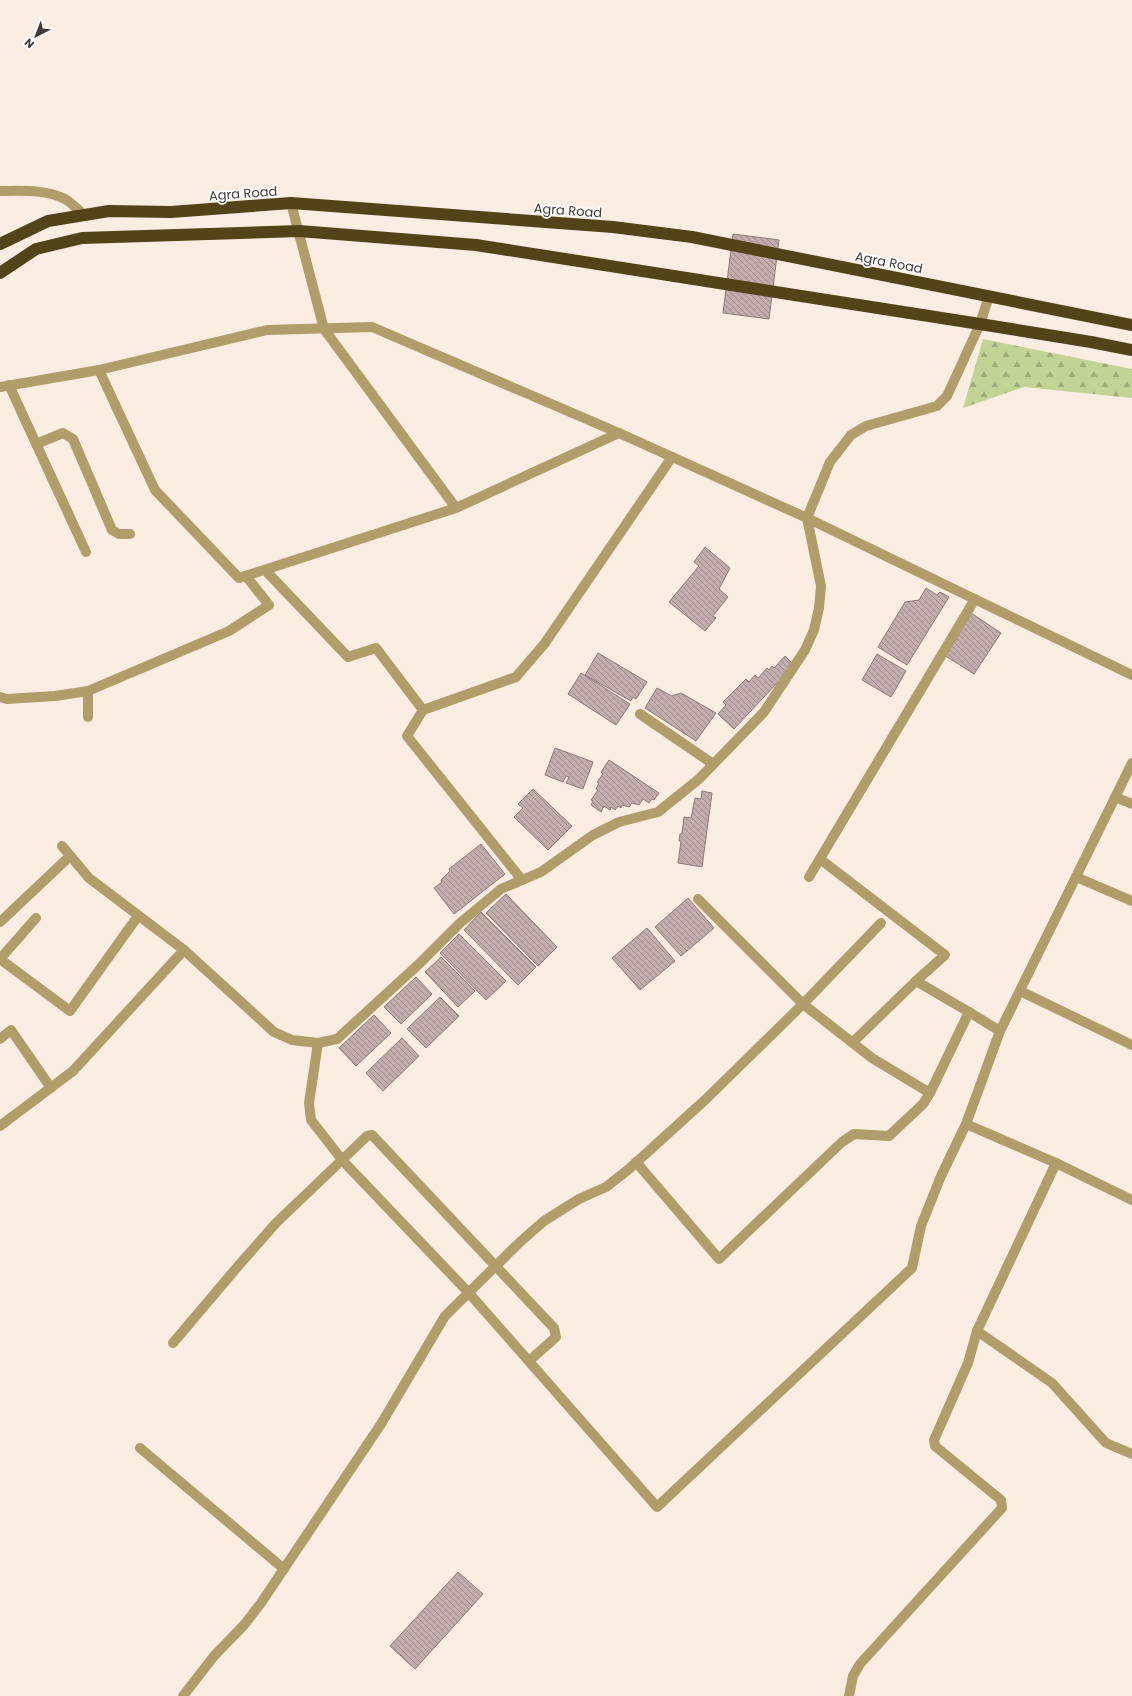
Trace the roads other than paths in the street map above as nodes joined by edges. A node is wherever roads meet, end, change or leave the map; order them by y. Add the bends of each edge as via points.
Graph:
1 (0, 191) edge
2 (291, 203) junction
3 (84, 215) junction
4 (299, 231) junction
5 (0, 244) edge
6 (0, 273) edge
7 (989, 296) junction
8 (980, 324) junction
9 (1132, 326) edge
10 (324, 329) junction
11 (1132, 350) edge
12 (99, 370) junction
13 (5, 386) edge
14 (619, 433) junction
15 (36, 444) junction
16 (672, 457) junction
17 (456, 508) junction
18 (807, 518) junction
19 (130, 534) dead end
20 (86, 552) dead end
21 (265, 570) junction
22 (246, 576) junction
23 (975, 599) junction
24 (1132, 675) edge
25 (88, 691) junction
26 (0, 697) edge
27 (423, 710) junction
28 (640, 714) dead end
29 (88, 717) dead end
30 (1132, 763) edge
31 (713, 764) junction
32 (1115, 797) junction
33 (1132, 804) edge
34 (62, 846) dead end
35 (70, 856) junction
36 (820, 859) junction
37 (809, 877) dead end
38 (1076, 877) junction
39 (522, 880) junction
40 (698, 899) dead end
41 (1132, 901) edge
42 (138, 916) junction
43 (36, 918) dead end
44 (0, 922) edge
45 (881, 923) dead end
46 (184, 950) junction
47 (0, 959) edge
48 (916, 981) junction
49 (1020, 991) junction
50 (803, 1004) junction
51 (969, 1012) junction
52 (1000, 1031) junction
53 (0, 1039) edge
54 (853, 1042) junction
55 (318, 1043) junction
56 (1132, 1046) edge
57 (51, 1088) junction
58 (930, 1093) junction
59 (966, 1124) junction
60 (0, 1126) edge
61 (343, 1161) junction
62 (636, 1162) junction
63 (1056, 1163) junction
64 (1132, 1200) edge
65 (495, 1266) junction
66 (468, 1292) junction
67 (977, 1331) junction
68 (173, 1343) dead end
69 (529, 1361) junction
70 (140, 1448) dead end
71 (1132, 1454) edge
72 (284, 1569) junction
73 (183, 1696) edge
74 (849, 1696) edge

1 - 3 street via 36,191 57,196
2 - 3 highway, Agra Road via 171,212 108,211
2 - 4 street
2 - 7 highway, Agra Road via 613,227 692,237
3 - 5 highway, Agra Road via 48,221
4 - 6 highway via 82,238 36,250
4 - 8 highway via 476,246
4 - 10 street
7 - 8 street
7 - 9 highway, Agra Road
8 - 11 highway
8 - 18 street via 947,396 937,406 866,426 851,435 830,462
10 - 12 street via 267,330
10 - 14 street via 372,327
10 - 17 street
12 - 13 street
12 - 22 street via 155,490 239,578
13 - 15 street
14 - 16 street
14 - 17 street
15 - 19 street via 63,433 73,439 112,530 119,534
15 - 20 street
16 - 18 street
16 - 27 street via 545,643 516,677
17 - 21 street
18 - 23 street
18 - 31 street via 821,586 814,630 805,650 764,712
21 - 22 street
21 - 27 street via 348,657 376,648
22 - 25 street via 269,604 229,631
23 - 24 street
23 - 36 street
25 - 26 street via 55,696 7,699
25 - 29 street
27 - 39 street via 407,736
28 - 31 street
30 - 32 street
31 - 39 street via 699,779 658,812 619,822 600,831 541,872
32 - 33 street
32 - 38 street
34 - 35 street
35 - 42 street via 89,878
35 - 44 street
36 - 37 street
36 - 48 street via 945,955
38 - 41 street
38 - 49 street
39 - 55 street via 500,889 460,923 420,964 337,1039
40 - 50 street
42 - 46 street
42 - 47 street via 70,1011
43 - 47 street
45 - 50 street
46 - 55 street via 274,1032 292,1040
46 - 57 street via 73,1071
48 - 51 street
48 - 54 street
49 - 52 street
49 - 56 street
50 - 54 street
50 - 62 street via 705,1100
51 - 52 street
51 - 58 street
52 - 59 street
53 - 57 street via 11,1030
54 - 58 street via 872,1058
55 - 61 street via 309,1103 311,1120
57 - 60 street
58 - 62 street via 923,1104 888,1136 854,1134 842,1142 719,1259
59 - 63 street
59 - 69 street via 941,1176 922,1226 912,1268 657,1507
61 - 65 street via 368,1136 372,1136
61 - 66 street
61 - 68 street via 276,1223
62 - 65 street via 606,1187 579,1199 544,1220
63 - 64 street
63 - 67 street
65 - 66 street
65 - 69 street via 554,1328 556,1337
66 - 69 street
66 - 72 street via 444,1316 381,1424
67 - 71 street via 1052,1383 1106,1443
67 - 74 street via 968,1363 934,1440 936,1446 1001,1500 1002,1508 860,1664 853,1676
70 - 72 street
72 - 73 street via 257,1609 214,1656

